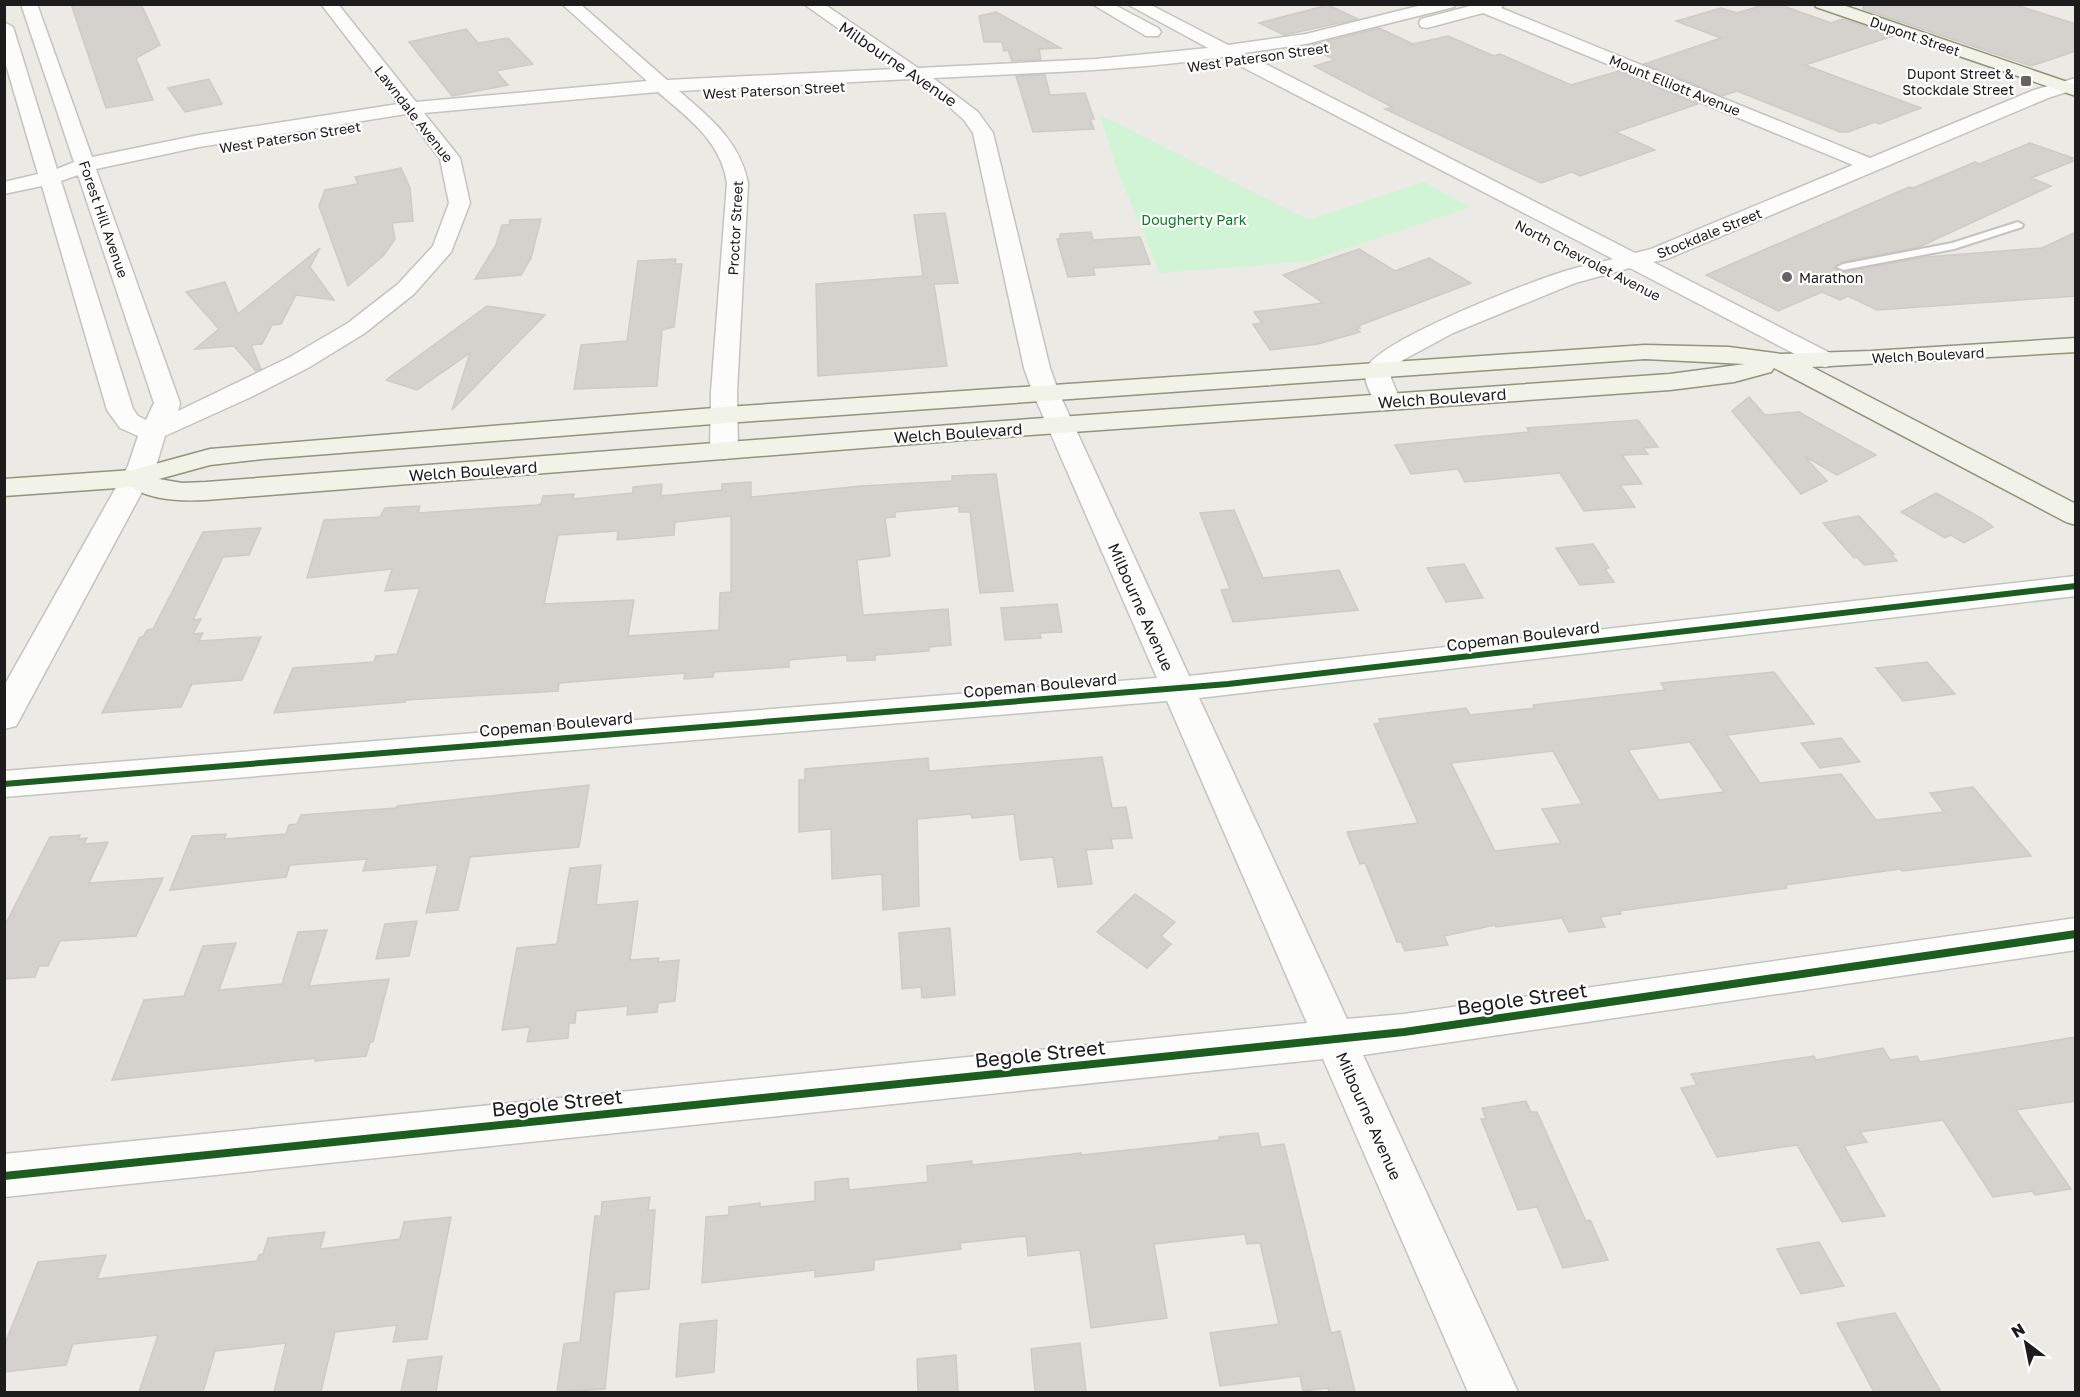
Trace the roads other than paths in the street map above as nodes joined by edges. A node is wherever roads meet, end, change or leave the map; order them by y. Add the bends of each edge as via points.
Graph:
1 (29, 4) edge
2 (329, 4) edge
3 (570, 4) edge
4 (812, 4) edge
5 (1100, 4) edge
6 (1135, 4) edge
7 (1448, 4) edge
8 (1486, 6) edge
9 (1832, 6) edge
10 (4, 27) edge
11 (1221, 58) junction
12 (51, 69) junction
13 (12, 76) edge
14 (921, 78) junction
15 (2072, 87) edge
16 (667, 90) junction
17 (414, 113) junction
18 (1872, 166) junction
19 (87, 170) junction
20 (51, 178) junction
21 (4, 188) edge
22 (2018, 225) dead end
23 (1531, 231) dead end
24 (1572, 252) dead end
25 (1634, 261) junction
26 (1843, 267) dead end
27 (1602, 268) junction
28 (1631, 283) dead end
29 (1726, 332) dead end
30 (2076, 345) edge
31 (1825, 360) junction
32 (1781, 361) junction
33 (1378, 369) junction
34 (1046, 393) junction
35 (1388, 402) junction
36 (726, 415) junction
37 (1060, 425) junction
38 (152, 432) junction
39 (724, 451) junction
40 (136, 478) junction
41 (4, 488) edge
42 (2076, 490) edge
43 (2076, 516) edge
44 (2076, 586) edge
45 (1178, 688) junction
46 (4, 717) edge
47 (4, 784) edge
48 (2076, 934) edge
49 (1335, 1040) junction
50 (4, 1176) edge
51 (1493, 1392) edge

1 - 12 street, Forest Hill Avenue
2 - 17 street, Lawndale Avenue
3 - 16 street, Proctor Street
4 - 14 street, Milbourne Avenue
5 - 11 street, North Chevrolet Avenue
6 - 11 street, North Chevrolet Avenue
7 - 11 street, West Paterson Street
8 - 11 street, West Paterson Street via 1362,40
8 - 18 street, Mount Elliott Avenue
9 - 15 main road, Dupont Street
10 - 13 street
11 - 14 street, West Paterson Street via 1140,72
11 - 23 street, North Chevrolet Avenue
11 - 25 street, North Chevrolet Avenue
12 - 13 street
12 - 19 street, Forest Hill Avenue
13 - 20 street
14 - 16 street, West Paterson Street
14 - 34 street, Milbourne Avenue via 966,111 985,139
15 - 18 street, Stockdale Street
16 - 17 street, West Paterson Street
16 - 36 street, Proctor Street via 719,138 738,176 724,392
17 - 19 street, West Paterson Street
17 - 38 street, Lawndale Avenue via 453,165 460,196 453,227 426,267 377,313 312,357
18 - 25 street, Stockdale Street
19 - 20 street, West Paterson Street
19 - 38 street, Forest Hill Avenue via 166,397 163,417
20 - 21 street, West Paterson Street
20 - 38 street via 120,410 129,422
22 - 26 lane via 1954,246
24 - 27 street, North Chevrolet Avenue
25 - 27 street, Stockdale Street
25 - 31 street, North Chevrolet Avenue
27 - 28 street, North Chevrolet Avenue
27 - 33 street, Stockdale Street via 1567,278 1435,332 1394,355
29 - 32 street
30 - 31 main road, Welch Boulevard
31 - 32 main road, Welch Boulevard
31 - 42 main road, North Chevrolet Avenue
32 - 33 main road, Welch Boulevard via 1729,354 1645,352
32 - 35 main road, Welch Boulevard via 1734,374 1690,380
32 - 43 main road
33 - 34 main road, Welch Boulevard
33 - 35 street
34 - 36 main road, Welch Boulevard
34 - 37 street, Milbourne Avenue
35 - 37 main road, Welch Boulevard
36 - 39 street, Proctor Street
36 - 40 main road, Welch Boulevard via 246,452 185,463
37 - 39 main road, Welch Boulevard
37 - 45 street, Milbourne Avenue
38 - 40 street, Forest Hill Avenue via 147,456
39 - 40 main road, Welch Boulevard via 205,491 163,490
40 - 41 main road, Welch Boulevard
40 - 46 street, Forest Hill Avenue
44 - 45 street, Copeman Boulevard
45 - 47 street, Copeman Boulevard
45 - 49 street, Milbourne Avenue
48 - 49 street, Begole Street
49 - 50 street, Begole Street
49 - 51 street, Milbourne Avenue

